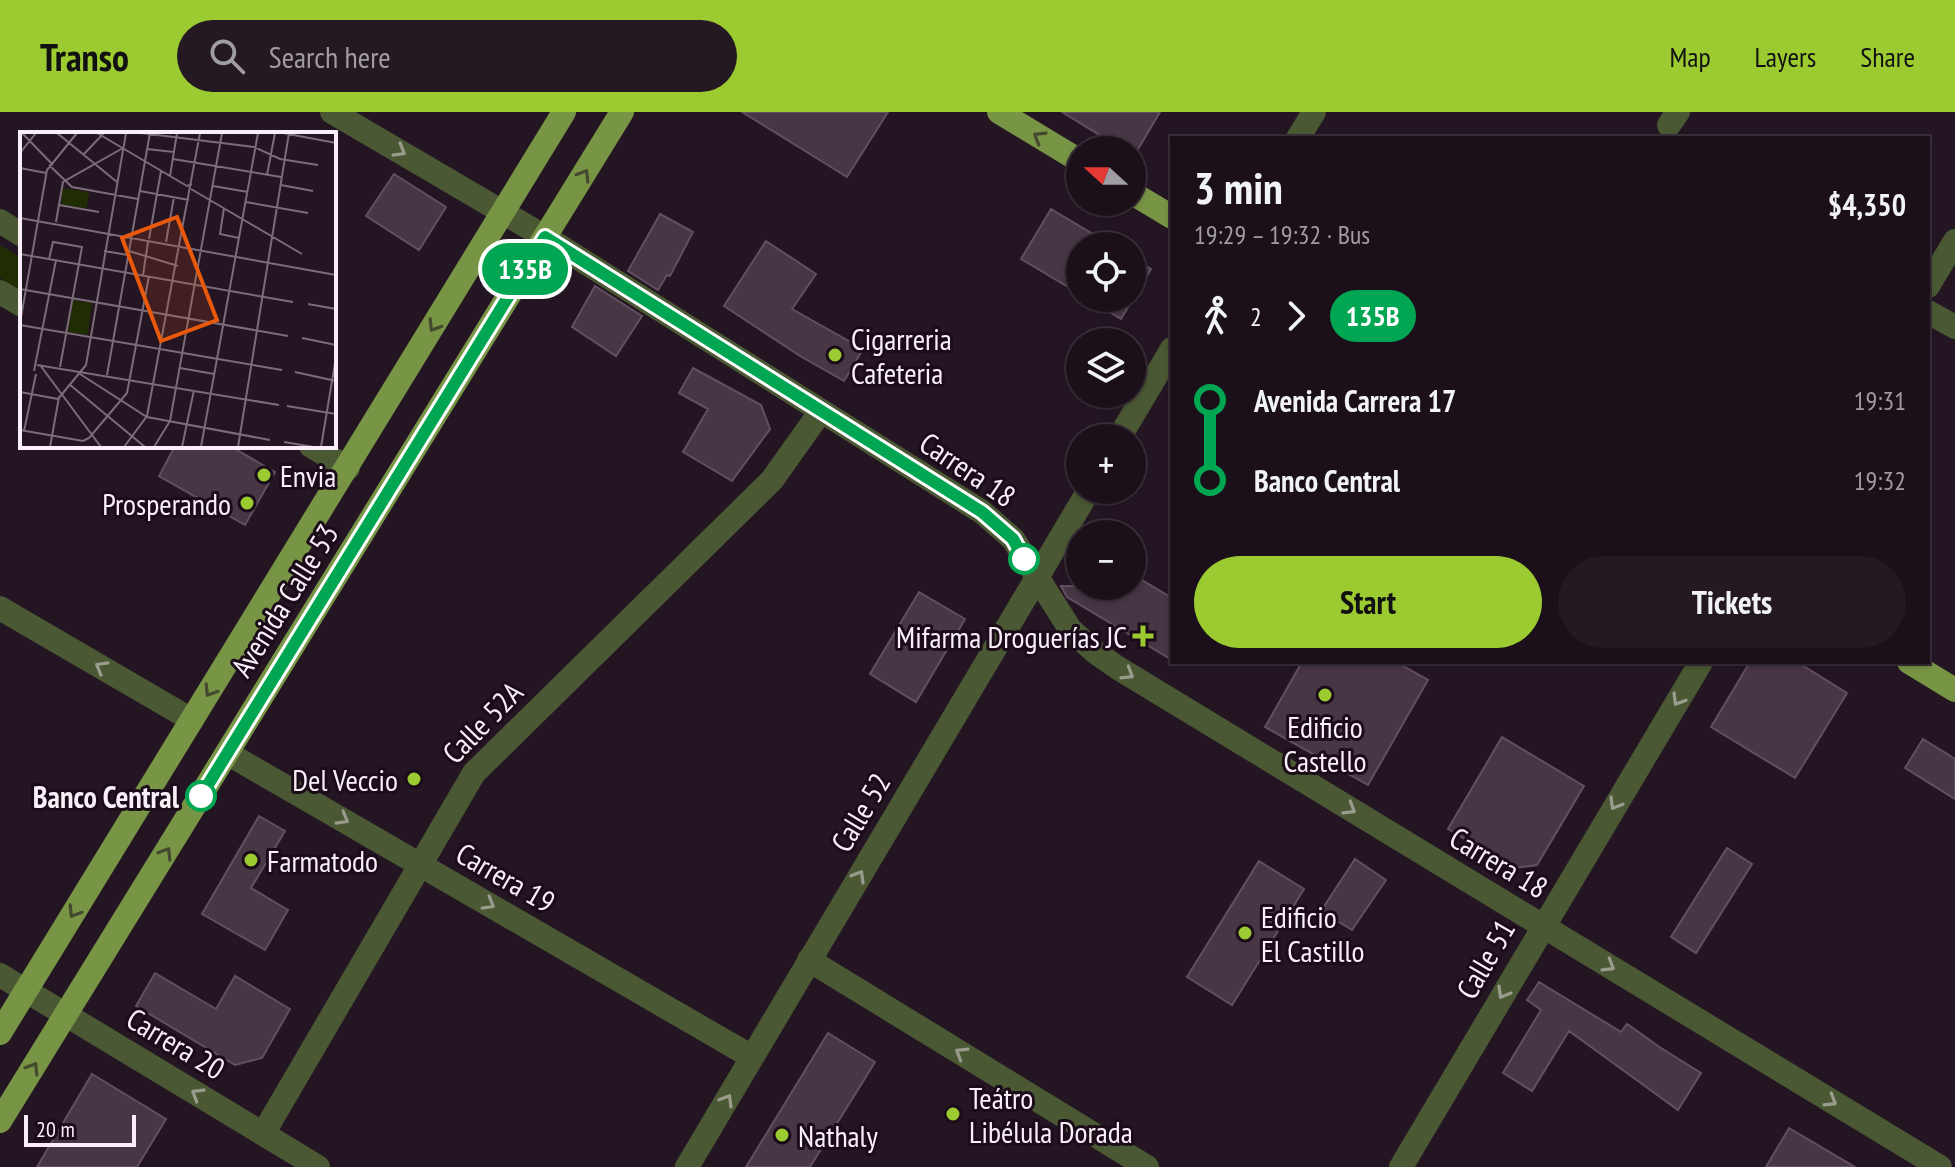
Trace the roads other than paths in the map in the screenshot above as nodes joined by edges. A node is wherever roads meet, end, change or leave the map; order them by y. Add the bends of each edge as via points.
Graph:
1 (332, 112) edge
2 (564, 112) edge
3 (622, 112) edge
4 (999, 112) edge
5 (1314, 112) edge
6 (1299, 136) edge
7 (1066, 153) edge
8 (1146, 201) edge
9 (504, 212) junction
10 (1170, 216) edge
11 (0, 221) edge
12 (20, 234) edge
13 (545, 237) junction
14 (1955, 241) edge
15 (1930, 283) edge
16 (0, 292) edge
17 (20, 304) edge
18 (1930, 313) edge
19 (1955, 327) edge
20 (1170, 352) edge
21 (821, 411) junction
22 (1127, 424) edge
23 (314, 448) edge
24 (348, 468) junction
25 (1081, 504) edge
26 (1036, 579) junction
27 (0, 608) edge
28 (1700, 664) edge
29 (1912, 664) edge
30 (1955, 690) edge
31 (192, 720) junction
32 (227, 753) junction
33 (422, 865) junction
34 (1542, 926) junction
35 (809, 960) junction
36 (0, 975) edge
37 (26, 990) junction
38 (66, 1014) junction
39 (0, 1033) edge
40 (752, 1057) junction
41 (0, 1121) edge
42 (263, 1134) junction
43 (318, 1167) edge
44 (687, 1167) edge
45 (1147, 1167) edge
46 (1401, 1167) edge
47 (1940, 1167) edge

1 -> 9 street, Carrera 18
2 - 9 main road, Avenida Calle 53
13 -> 3 main road, Avenida Calle 53
7 -> 4 main road
5 - 6 street
8 - 10 main road
9 - 13 street, Carrera 18
9 -> 24 main road, Avenida Calle 53
11 - 12 street
13 - 21 street, Carrera 18
13 - 32 main road, Avenida Calle 53
14 - 15 street
16 - 17 street
18 - 19 street
20 - 22 street
21 - 26 street, Carrera 18 via 982,512 1013,539
21 - 33 street, Calle 52A via 772,480 474,773
23 - 24 street
24 -> 31 main road, Avenida Calle 53
25 - 26 street, Calle 52
26 -> 34 street, Carrera 18 via 1070,629 1118,668
35 -> 26 street, Calle 52
31 -> 27 street
28 -> 34 street, Calle 51
29 - 30 main road
31 -> 37 main road, Avenida Calle 53
32 -> 33 street, Carrera 19
38 -> 32 main road, Avenida Calle 53
33 -> 40 street, Carrera 19
33 - 42 street, Calle 52A
34 -> 46 street, Calle 51
34 -> 47 street, Carrera 18
35 - 40 street, Calle 52
45 -> 35 street
36 - 37 street, Carrera 20
37 - 38 street, Carrera 20
37 - 39 main road, Avenida Calle 53
41 -> 38 main road, Avenida Calle 53
42 -> 38 street, Carrera 20
44 -> 40 street, Calle 52
42 - 43 street, Carrera 20

